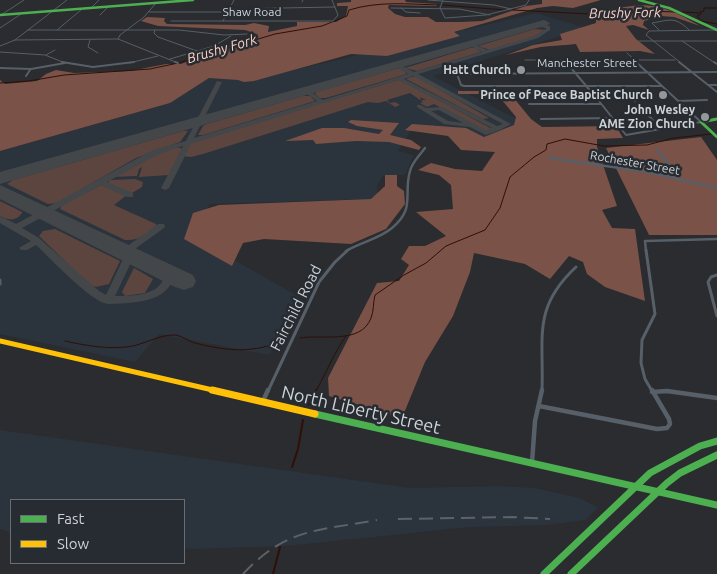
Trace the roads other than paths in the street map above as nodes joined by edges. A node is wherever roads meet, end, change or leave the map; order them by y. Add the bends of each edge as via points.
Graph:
1 (24, 0) edge
2 (67, 0) edge
3 (99, 0) edge
4 (193, 0) edge
5 (234, 0) edge
6 (332, 0) edge
7 (428, 0) edge
8 (529, 0) edge
9 (639, 0) edge
10 (442, 1) edge
11 (156, 4) junction
12 (335, 7) junction
13 (107, 8) junction
14 (391, 8) dead end
15 (400, 8) junction
16 (440, 8) junction
17 (91, 9) junction
18 (230, 9) junction
19 (512, 9) junction
20 (81, 10) junction
21 (50, 12) junction
22 (149, 12) junction
23 (228, 12) junction
24 (420, 13) dead end
25 (21, 14) junction
26 (100, 15) dead end
27 (491, 15) junction
28 (0, 16) edge
29 (171, 21) dead end
30 (223, 21) junction
31 (283, 21) junction
32 (282, 27) dead end
33 (0, 28) edge
34 (28, 30) junction
35 (56, 30) junction
36 (155, 30) junction
37 (659, 30) junction
38 (690, 30) junction
39 (716, 30) edge
40 (125, 31) junction
41 (209, 34) junction
42 (247, 34) dead end
43 (231, 35) junction
44 (202, 37) dead end
45 (118, 39) junction
46 (15, 40) junction
47 (90, 40) junction
48 (653, 41) junction
49 (682, 41) junction
50 (639, 42) dead end
51 (717, 43) edge
52 (0, 46) edge
53 (55, 50) dead end
54 (197, 51) junction
55 (0, 52) edge
56 (98, 52) dead end
57 (627, 53) dead end
58 (46, 55) junction
59 (158, 56) junction
60 (709, 59) junction
61 (717, 59) edge
62 (169, 60) junction
63 (525, 60) dead end
64 (564, 60) junction
65 (634, 60) junction
66 (675, 60) junction
67 (66, 63) junction
68 (178, 63) dead end
69 (717, 64) edge
70 (0, 68) edge
71 (31, 69) junction
72 (575, 72) junction
73 (647, 72) junction
74 (691, 72) junction
75 (717, 72) edge
76 (26, 76) dead end
77 (708, 85) junction
78 (717, 85) edge
79 (586, 86) junction
80 (621, 86) junction
81 (662, 86) junction
82 (717, 92) edge
83 (678, 100) junction
84 (707, 100) dead end
85 (529, 104) dead end
86 (602, 104) junction
87 (613, 118) junction
88 (541, 119) dead end
89 (717, 119) edge
90 (702, 122) junction
91 (662, 129) junction
92 (717, 137) edge
93 (425, 148) dead end
94 (657, 150) dead end
95 (550, 158) dead end
96 (680, 179) junction
97 (717, 188) edge
98 (717, 240) edge
99 (576, 267) dead end
100 (717, 275) edge
101 (717, 316) edge
102 (0, 341) edge
103 (652, 392) junction
104 (717, 398) edge
105 (263, 402) junction
106 (539, 406) junction
107 (717, 441) edge
108 (717, 455) edge
109 (532, 464) junction
110 (717, 505) edge
111 (544, 574) edge
112 (571, 574) edge

1 - 28 street
2 - 21 street
3 - 17 street
4 - 11 main road
5 - 18 street
6 - 12 street
7 - 10 street
8 - 19 street via 528,4
9 - 39 main road via 671,9
10 - 16 street
10 - 19 street
11 - 13 main road
11 - 22 street
12 - 18 street
12 - 31 street, Shaw Road via 338,15 333,21
13 - 17 main road
13 - 26 street
14 - 15 street
15 - 16 street
15 - 24 street
16 - 27 street
16 - 27 street via 444,18
17 - 20 main road
18 - 23 street
19 - 27 street
20 - 21 main road
20 - 35 street
21 - 25 main road
21 - 34 street
22 - 23 street
22 - 40 street
23 - 30 street
25 - 28 main road
25 - 33 street
29 - 30 street, Shaw Road
30 - 31 street, Shaw Road
31 - 32 street
34 - 35 street
34 - 46 street
35 - 40 street
36 - 40 street
36 - 41 street
36 - 54 street via 159,38
37 - 38 street
37 - 38 street via 652,23 670,19 680,21
37 - 48 street via 646,34
38 - 39 street
40 - 45 street
41 - 43 street
41 - 44 street
42 - 43 street
43 - 54 street via 223,42
45 - 47 street
45 - 59 street
46 - 47 street
46 - 52 street
47 - 56 street via 88,46
48 - 49 street
48 - 50 street
48 - 66 street
49 - 51 street
49 - 60 street
53 - 58 street
54 - 62 street
55 - 58 street
57 - 65 street
58 - 67 street
59 - 62 street
59 - 67 street via 110,66
60 - 61 street
60 - 69 street
62 - 68 street
63 - 64 street
64 - 65 street
64 - 72 street
65 - 66 street
65 - 73 street
66 - 74 street
67 - 71 street
70 - 71 street
71 - 76 street
72 - 73 street, Manchester Street
72 - 79 street
72 - 79 street, Manchester Street via 458,73 464,86
73 - 74 street, Manchester Street
73 - 81 street
74 - 75 street, Manchester Street
74 - 77 street
77 - 78 street
77 - 82 street
79 - 80 street
79 - 86 street
80 - 81 street
80 - 91 street
81 - 83 street
83 - 84 street
83 - 90 street
85 - 86 street
86 - 87 street
87 - 88 street
87 - 91 street via 626,135
89 - 90 main road
90 - 91 street
90 - 92 main road
93 - 105 street, Fairchild Road via 408,174 409,206 402,218 390,230 348,250 331,265 315,289
94 - 96 street
95 - 96 street, Rochester Street
96 - 97 street, Rochester Street
98 - 103 street via 645,241 655,314 642,340 640,354 645,380
99 - 106 street via 565,275 545,305 540,338 542,391
100 - 101 street via 708,282
102 - 105 main road, North Liberty Street
103 - 104 street
103 - 106 street via 669,418 667,428 657,430
105 - 109 main road, North Liberty Street
106 - 109 street
107 - 111 main road via 700,446 650,473
108 - 112 main road via 680,473
109 - 110 main road, North Liberty Street

